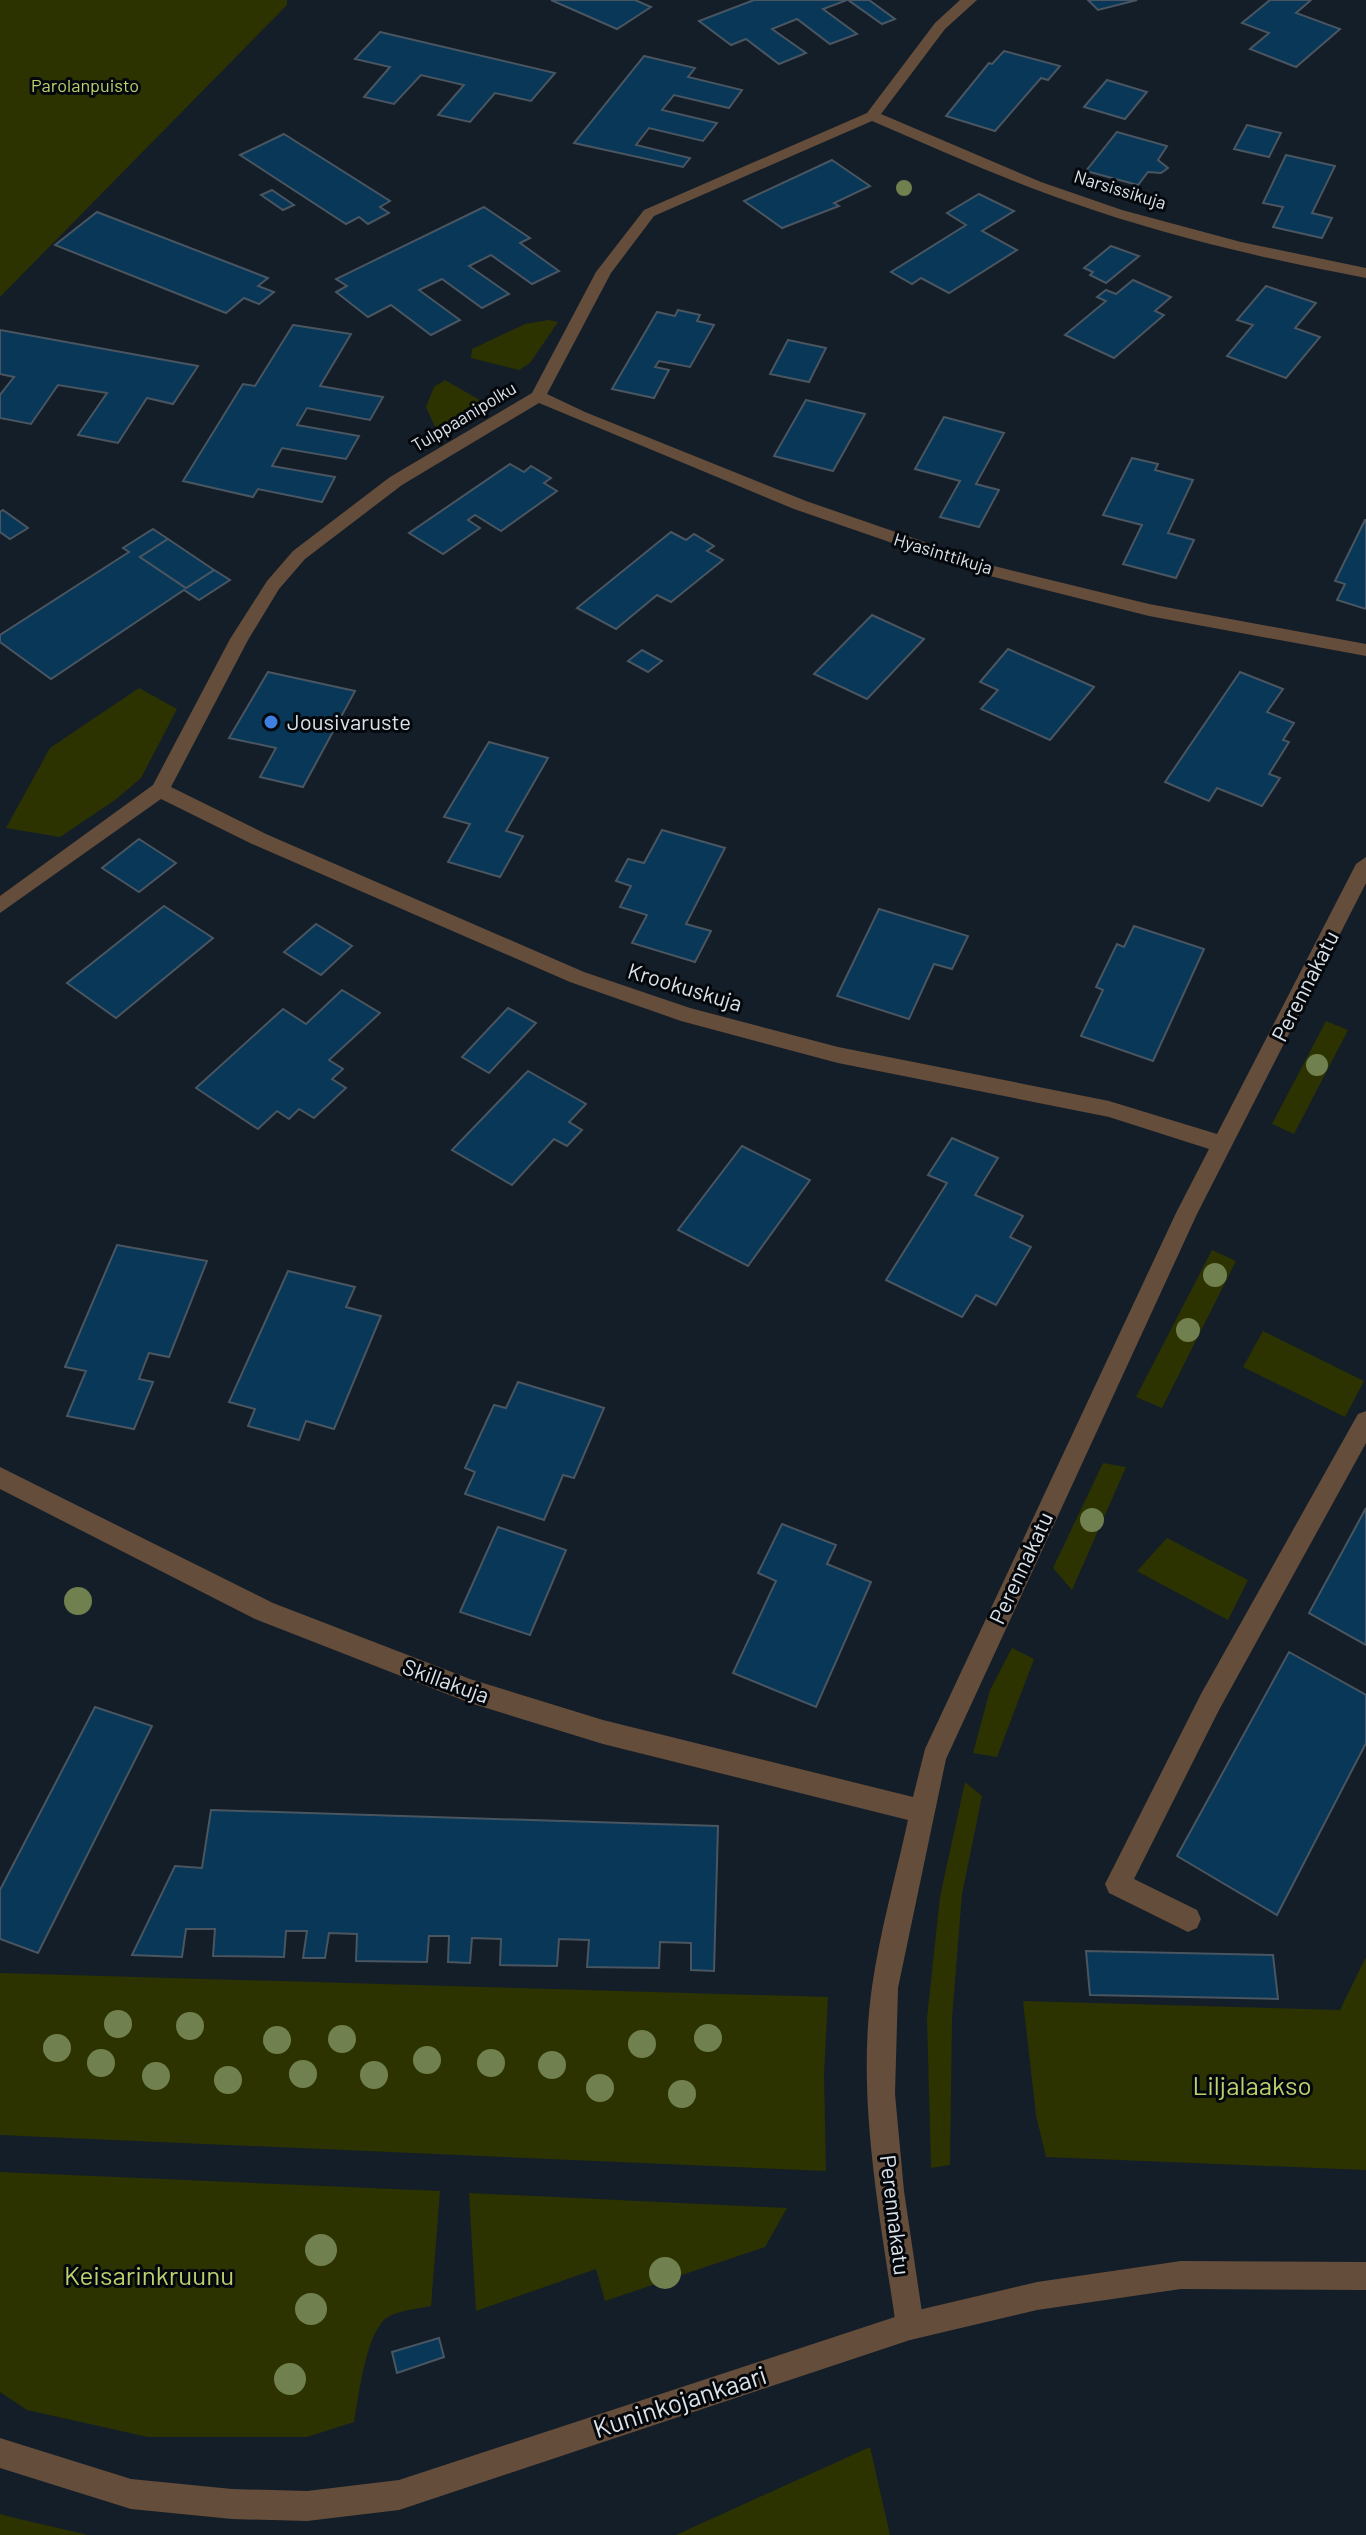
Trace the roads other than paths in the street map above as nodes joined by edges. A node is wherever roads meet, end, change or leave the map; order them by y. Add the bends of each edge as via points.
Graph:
1 (970, 0) edge
2 (872, 116) junction
3 (1366, 273) edge
4 (538, 396) junction
5 (1366, 650) edge
6 (160, 790) junction
7 (1366, 864) edge
8 (0, 906) edge
9 (1223, 1145) junction
10 (1366, 1421) edge
11 (0, 1477) edge
12 (920, 1811) junction
13 (1188, 1919) dead end
14 (1366, 2276) edge
15 (910, 2326) junction
16 (0, 2453) edge

1 - 2 street, Tulppaanipolku via 940,26
2 - 3 street, Narsissikuja via 1037,185 1212,240
2 - 4 street, Tulppaanipolku via 649,213 604,272
4 - 5 street, Hyasinttikuja via 937,554 1203,624
4 - 6 street, Tulppaanipolku via 396,481 299,555 239,639
6 - 8 street, Tulppaanipolku
6 - 9 street, Krookuskuja via 536,960 688,1015 838,1055 1109,1109
7 - 9 street, Perennakatu
9 - 12 street, Perennakatu via 1103,1389 934,1758
10 - 13 street via 1210,1702 1118,1884
11 - 12 street, Skillakuja via 264,1611 470,1691 603,1732
12 - 15 street, Perennakatu via 885,1988 881,2094
14 - 15 street, Kuninkojankaari via 1181,2275 1037,2296
15 - 16 street, Kuninkojankaari via 412,2491 344,2504 232,2504 131,2494

